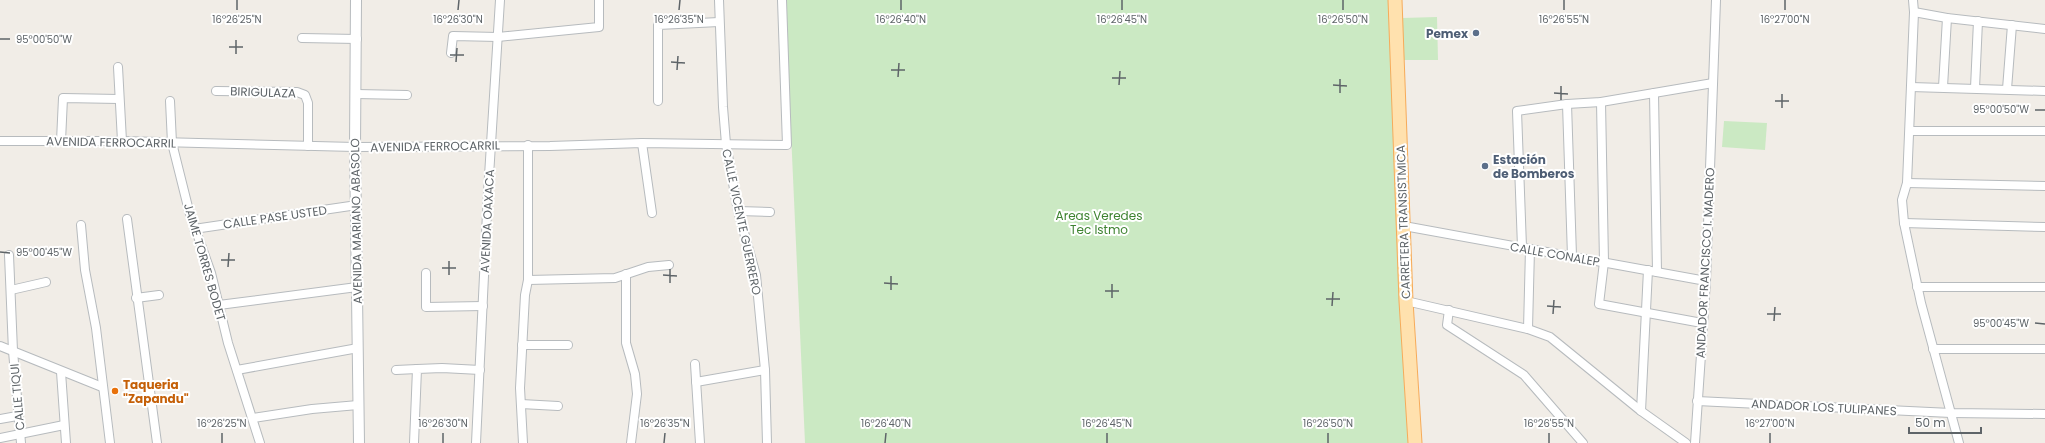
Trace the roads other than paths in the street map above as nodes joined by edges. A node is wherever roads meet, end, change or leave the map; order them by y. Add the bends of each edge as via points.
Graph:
1 (356, 0) edge
2 (500, 0) edge
3 (599, 0) edge
4 (719, 0) edge
5 (782, 0) edge
6 (1395, 0) edge
7 (1716, 0) edge
8 (1913, 0) edge
9 (1914, 12) junction
10 (1947, 18) junction
11 (1978, 21) junction
12 (719, 22) junction
13 (2012, 25) junction
14 (2045, 29) edge
15 (498, 37) junction
16 (302, 38) dead end
17 (356, 39) junction
18 (451, 53) dead end
19 (118, 67) dead end
20 (1713, 83) junction
21 (1911, 87) junction
22 (1943, 87) junction
23 (1975, 88) junction
24 (2008, 89) junction
25 (2045, 90) edge
26 (216, 91) dead end
27 (1654, 93) junction
28 (356, 94) junction
29 (407, 95) dead end
30 (119, 99) junction
31 (170, 101) dead end
32 (658, 101) dead end
33 (1601, 102) junction
34 (1567, 104) junction
35 (1910, 131) junction
36 (2045, 131) edge
37 (0, 141) edge
38 (61, 141) junction
39 (122, 141) junction
40 (172, 142) junction
41 (642, 143) junction
42 (726, 144) junction
43 (491, 145) junction
44 (528, 145) junction
45 (308, 146) junction
46 (355, 147) junction
47 (1907, 184) junction
48 (2045, 186) edge
49 (357, 205) junction
50 (738, 211) junction
51 (770, 212) dead end
52 (652, 213) dead end
53 (127, 219) dead end
54 (1904, 223) junction
55 (81, 225) dead end
56 (1404, 226) junction
57 (2045, 227) edge
58 (194, 229) junction
59 (1526, 248) junction
60 (9, 255) dead end
61 (1572, 256) junction
62 (1604, 262) junction
63 (669, 265) dead end
64 (1648, 270) junction
65 (1657, 272) junction
66 (426, 273) dead end
67 (626, 274) junction
68 (528, 280) junction
69 (1706, 281) junction
70 (46, 282) dead end
71 (357, 287) junction
72 (1917, 287) junction
73 (2045, 287) edge
74 (10, 290) junction
75 (159, 295) dead end
76 (136, 298) junction
77 (1406, 301) junction
78 (219, 305) junction
79 (482, 306) junction
80 (1449, 310) junction
81 (1645, 312) junction
82 (1702, 323) junction
83 (1528, 329) junction
84 (568, 345) dead end
85 (0, 346) edge
86 (522, 346) junction
87 (358, 348) junction
88 (1933, 349) junction
89 (2045, 349) edge
90 (13, 351) junction
91 (695, 364) dead end
92 (417, 369) junction
93 (237, 370) junction
94 (396, 370) dead end
95 (480, 370) junction
96 (765, 370) junction
97 (61, 372) junction
98 (696, 382) junction
99 (102, 387) junction
100 (1697, 401) junction
101 (521, 404) junction
102 (358, 405) junction
103 (558, 406) dead end
104 (1640, 411) junction
105 (1951, 413) junction
106 (2045, 414) edge
107 (17, 416) junction
108 (253, 418) junction
109 (0, 419) edge
110 (64, 425) junction
111 (20, 432) junction
112 (0, 438) edge
113 (21, 443) edge
114 (66, 443) edge
115 (110, 443) edge
116 (157, 443) edge
117 (260, 443) edge
118 (359, 443) edge
119 (414, 443) edge
120 (476, 443) edge
121 (523, 443) edge
122 (631, 443) edge
123 (700, 443) edge
124 (768, 443) edge
125 (1415, 443) edge
126 (1583, 443) edge
127 (1686, 443) edge
128 (1695, 443) edge
129 (1959, 443) edge

1 - 17 street, AVENIDA MARIANO ABASOLO
2 - 15 street, AVENIDA OAXACA
3 - 15 street via 599,27
4 - 12 street, CALLE VICENTE GUERRERO
5 - 42 street, AVENIDA FERROCARRIL via 787,145
6 - 56 main road, CARRETERA TRANSISTMICA
7 - 20 street, ANDADOR FRANCISCO I. MADERO
8 - 9 street
9 - 10 street
9 - 21 street
10 - 11 street
10 - 22 street
11 - 13 street
11 - 23 street
12 - 32 street via 658,25
12 - 42 street, CALLE VICENTE GUERRERO
13 - 14 street
13 - 24 street
15 - 18 street via 453,36
15 - 43 street, AVENIDA OAXACA
16 - 17 street
17 - 28 street, AVENIDA MARIANO ABASOLO
19 - 30 street
20 - 27 street
20 - 69 street, ANDADOR FRANCISCO I. MADERO
21 - 22 street
21 - 35 street
22 - 23 street
23 - 24 street
24 - 25 street
26 - 45 street, BIRIGULAZA via 297,92 305,95 308,103
27 - 33 street
27 - 65 street
28 - 29 street
28 - 46 street, AVENIDA MARIANO ABASOLO
30 - 38 street via 63,98
30 - 39 street
31 - 40 street, JAIME TORRES BODET
33 - 34 street
33 - 62 street
34 - 59 street via 1517,112
34 - 61 street
35 - 36 street
35 - 47 street
37 - 38 street, AVENIDA FERROCARRIL
38 - 39 street, AVENIDA FERROCARRIL
39 - 40 street, AVENIDA FERROCARRIL
40 - 45 street, AVENIDA FERROCARRIL
40 - 58 street, JAIME TORRES BODET
41 - 42 street, AVENIDA FERROCARRIL
41 - 44 street, AVENIDA FERROCARRIL
41 - 52 street
42 - 50 street, CALLE VICENTE GUERRERO
43 - 44 street, AVENIDA FERROCARRIL
43 - 46 street, AVENIDA FERROCARRIL
43 - 79 street, AVENIDA OAXACA
44 - 68 street
45 - 46 street, AVENIDA FERROCARRIL
46 - 49 street, AVENIDA MARIANO ABASOLO
47 - 48 street
47 - 54 street via 1902,200
49 - 58 street, CALLE PASE USTED
49 - 71 street, AVENIDA MARIANO ABASOLO
50 - 51 street
50 - 96 street, CALLE VICENTE GUERRERO via 756,275
53 - 76 street
54 - 57 street
54 - 72 street
55 - 99 street
56 - 59 street, CALLE CONALEP
56 - 77 main road, CARRETERA TRANSISTMICA
58 - 78 street, JAIME TORRES BODET via 211,273
59 - 61 street, CALLE CONALEP
59 - 83 street
60 - 74 street, CALLE TIQUI
61 - 62 street, CALLE CONALEP
62 - 64 street, CALLE CONALEP
62 - 81 street via 1599,304
63 - 67 street via 648,267
64 - 65 street, CALLE CONALEP
64 - 81 street
65 - 69 street, CALLE CONALEP
66 - 79 street via 426,307
67 - 68 street via 615,278
67 - 122 street via 626,343 635,374 637,394
68 - 86 street
69 - 82 street, ANDADOR FRANCISCO I. MADERO
70 - 74 street
71 - 78 street
71 - 87 street, AVENIDA MARIANO ABASOLO
72 - 73 street
72 - 88 street
74 - 90 street, CALLE TIQUI
75 - 76 street
76 - 116 street
77 - 80 street
77 - 125 main road, CARRETERA TRANSISTMICA
78 - 93 street, JAIME TORRES BODET
79 - 95 street, AVENIDA OAXACA
80 - 83 street
80 - 126 street via 1447,325 1524,375
81 - 82 street
81 - 104 street
82 - 100 street, ANDADOR FRANCISCO I. MADERO
83 - 104 street via 1550,337
84 - 86 street
85 - 90 street
86 - 101 street
87 - 93 street
87 - 102 street, AVENIDA MARIANO ABASOLO
88 - 89 street
88 - 105 street
90 - 97 street
90 - 107 street, CALLE TIQUI
91 - 98 street
92 - 94 street
92 - 95 street
92 - 119 street
93 - 108 street, JAIME TORRES BODET
95 - 120 street, AVENIDA OAXACA
96 - 98 street
96 - 124 street, CALLE VICENTE GUERRERO
97 - 99 street
97 - 110 street
98 - 123 street
99 - 115 street
100 - 105 street, ANDADOR LOS TULIPANES
100 - 128 street, ANDADOR FRANCISCO I. MADERO
101 - 103 street
101 - 121 street
102 - 108 street
102 - 118 street, AVENIDA MARIANO ABASOLO
104 - 127 street
105 - 106 street, ANDADOR LOS TULIPANES
105 - 129 street
107 - 109 street
107 - 111 street, CALLE TIQUI
108 - 117 street, JAIME TORRES BODET
110 - 111 street
110 - 114 street
111 - 112 street
111 - 113 street, CALLE TIQUI

